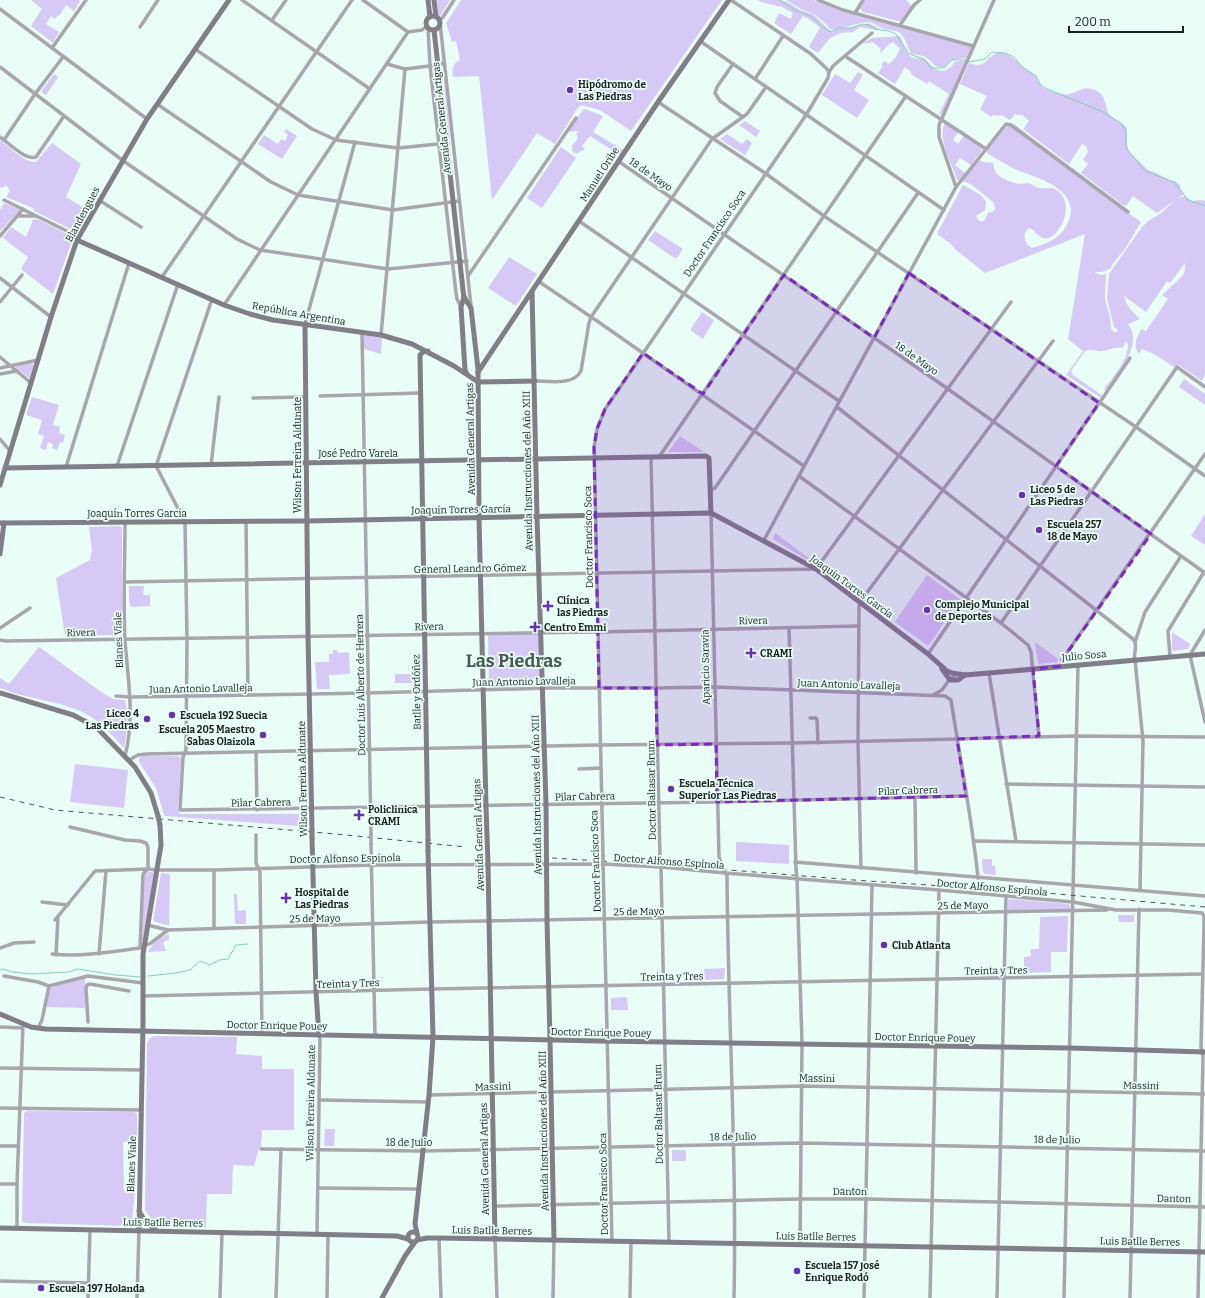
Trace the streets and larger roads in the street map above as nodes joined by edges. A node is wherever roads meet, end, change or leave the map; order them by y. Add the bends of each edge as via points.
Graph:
1 (86, 0) edge
2 (158, 0) edge
3 (229, 0) edge
4 (242, 0) edge
5 (286, 0) edge
6 (352, 0) edge
7 (363, 0) edge
8 (428, 0) edge
9 (434, 0) edge
10 (454, 0) edge
11 (730, 0) edge
12 (818, 0) edge
13 (863, 0) edge
14 (920, 0) edge
15 (994, 0) edge
16 (0, 9) edge
17 (855, 13) junction
18 (436, 19) junction
19 (272, 20) junction
20 (900, 25) junction
21 (140, 26) dead end
22 (427, 27) junction
23 (434, 30) junction
24 (408, 32) junction
25 (872, 33) dead end
26 (783, 36) junction
27 (700, 41) junction
28 (973, 46) junction
29 (52, 48) junction
30 (195, 49) junction
31 (317, 51) junction
32 (845, 56) junction
33 (63, 57) junction
34 (444, 63) junction
35 (387, 64) junction
36 (733, 64) junction
37 (438, 65) junction
38 (430, 66) junction
39 (0, 67) edge
40 (405, 69) junction
41 (829, 72) junction
42 (755, 79) junction
43 (370, 88) junction
44 (766, 88) junction
45 (35, 94) junction
46 (906, 96) junction
47 (658, 102) junction
48 (157, 104) junction
49 (279, 106) junction
50 (806, 115) junction
51 (64, 116) junction
52 (743, 117) junction
53 (576, 118) dead end
54 (146, 119) junction
55 (941, 119) junction
56 (0, 137) edge
57 (712, 139) junction
58 (4, 140) junction
59 (336, 140) junction
60 (355, 142) junction
61 (453, 142) junction
62 (446, 143) junction
63 (439, 144) junction
64 (398, 148) junction
65 (986, 149) junction
66 (866, 156) junction
67 (122, 160) junction
68 (618, 160) junction
69 (242, 161) junction
70 (765, 173) junction
71 (956, 187) junction
72 (918, 192) junction
73 (298, 195) junction
74 (672, 198) junction
75 (4, 200) dead end
76 (99, 200) junction
77 (338, 201) junction
78 (459, 201) junction
79 (453, 202) junction
80 (446, 203) junction
81 (23, 209) junction
82 (393, 210) junction
83 (944, 210) junction
84 (1128, 212) dead end
85 (18, 216) junction
86 (36, 216) junction
87 (204, 216) junction
88 (824, 216) junction
89 (578, 222) junction
90 (141, 227) dead end
91 (724, 233) junction
92 (0, 236) edge
93 (78, 238) junction
94 (260, 250) junction
95 (877, 251) junction
96 (631, 257) junction
97 (322, 260) junction
98 (460, 261) junction
99 (466, 261) junction
100 (452, 262) junction
101 (129, 263) junction
102 (388, 269) junction
103 (909, 274) junction
104 (22, 275) dead end
105 (784, 275) junction
106 (468, 276) junction
107 (162, 277) junction
108 (0, 278) edge
109 (538, 281) junction
110 (178, 284) junction
111 (12, 288) junction
112 (532, 292) junction
113 (683, 293) junction
114 (464, 297) junction
115 (212, 299) junction
116 (0, 302) edge
117 (1011, 302) dead end
118 (224, 305) junction
119 (461, 307) junction
120 (471, 308) junction
121 (836, 311) junction
122 (472, 316) junction
123 (51, 317) junction
124 (461, 317) junction
125 (591, 317) junction
126 (305, 324) junction
127 (991, 330) junction
128 (362, 332) junction
129 (381, 335) junction
130 (743, 335) junction
131 (874, 338) junction
132 (1053, 341) dead end
133 (417, 346) junction
134 (428, 351) junction
135 (643, 353) junction
136 (420, 355) junction
137 (0, 357) edge
138 (1130, 358) dead end
139 (38, 360) junction
140 (486, 360) junction
141 (1038, 362) junction
142 (466, 365) junction
143 (477, 365) junction
144 (11, 366) junction
145 (454, 366) junction
146 (0, 368) edge
147 (17, 371) junction
148 (796, 371) junction
149 (478, 372) junction
150 (0, 374) edge
151 (469, 376) junction
152 (534, 381) junction
153 (478, 382) junction
154 (31, 383) junction
155 (1205, 387) edge
156 (948, 389) junction
157 (420, 393) junction
158 (703, 394) junction
159 (362, 395) junction
160 (320, 396) dead end
161 (219, 397) dead end
162 (306, 397) junction
163 (253, 398) dead end
164 (839, 401) junction
165 (1099, 403) junction
166 (837, 407) junction
167 (993, 421) junction
168 (1136, 427) junction
169 (754, 431) junction
170 (0, 439) edge
171 (10, 451) junction
172 (1205, 454) edge
173 (900, 455) junction
174 (651, 457) junction
175 (659, 457) junction
176 (594, 458) junction
177 (709, 458) joint
178 (478, 460) junction
179 (536, 460) junction
180 (422, 461) junction
181 (306, 462) junction
182 (364, 462) junction
183 (211, 465) junction
184 (117, 466) junction
185 (156, 466) junction
186 (804, 466) junction
187 (1056, 466) junction
188 (66, 467) junction
189 (5, 468) junction
190 (1195, 469) junction
191 (799, 476) junction
192 (1205, 476) edge
193 (0, 486) edge
194 (943, 489) junction
195 (711, 490) junction
196 (1091, 491) junction
197 (711, 513) junction
198 (653, 515) junction
199 (596, 516) junction
200 (854, 516) junction
201 (537, 517) junction
202 (480, 518) junction
203 (423, 519) junction
204 (365, 520) junction
205 (306, 521) junction
206 (125, 522) junction
207 (185, 522) junction
208 (246, 522) junction
209 (2, 523) edge
210 (1151, 534) junction
211 (1006, 539) junction
212 (764, 540) junction
213 (900, 548) junction
214 (0, 554) edge
215 (1181, 556) junction
216 (1041, 566) junction
217 (816, 569) junction
218 (712, 572) junction
219 (1205, 572) edge
220 (654, 573) junction
221 (596, 574) junction
222 (539, 575) junction
223 (423, 576) junction
224 (481, 576) junction
225 (365, 577) junction
226 (308, 578) junction
227 (245, 580) junction
228 (185, 581) junction
229 (125, 582) junction
230 (966, 597) junction
231 (860, 602) junction
232 (30, 608) dead end
233 (1097, 610) junction
234 (1001, 623) junction
235 (858, 626) junction
236 (0, 628) edge
237 (789, 628) junction
238 (714, 629) junction
239 (655, 630) junction
240 (1205, 630) edge
241 (540, 632) junction
242 (598, 632) junction
243 (482, 633) junction
244 (424, 634) junction
245 (367, 635) junction
246 (308, 636) junction
247 (246, 638) junction
248 (187, 639) junction
249 (0, 640) edge
250 (125, 640) junction
251 (1135, 642) junction
252 (928, 654) junction
253 (1205, 654) edge
254 (1190, 655) junction
255 (1170, 657) junction
256 (1135, 660) junction
257 (1078, 665) junction
258 (1062, 666) junction
259 (1033, 669) junction
260 (989, 673) junction
261 (957, 674) junction
262 (965, 675) junction
263 (949, 680) junction
264 (715, 687) junction
265 (543, 688) junction
266 (599, 688) junction
267 (656, 688) junction
268 (483, 690) junction
269 (790, 690) junction
270 (425, 692) junction
271 (858, 692) junction
272 (0, 693) edge
273 (368, 693) junction
274 (309, 694) junction
275 (1199, 694) junction
276 (1205, 694) edge
277 (248, 695) junction
278 (933, 695) junction
279 (116, 696) dead end
280 (187, 696) junction
281 (130, 697) junction
282 (810, 718) dead end
283 (1205, 722) edge
284 (1039, 736) junction
285 (1076, 736) junction
286 (1142, 736) junction
287 (1205, 737) edge
288 (999, 738) junction
289 (957, 739) junction
290 (858, 742) junction
291 (792, 743) junction
292 (818, 743) junction
293 (716, 744) junction
294 (600, 745) junction
295 (657, 745) junction
296 (544, 747) junction
297 (484, 748) junction
298 (427, 749) junction
299 (369, 751) junction
300 (256, 752) junction
301 (310, 752) junction
302 (184, 754) junction
303 (127, 758) junction
304 (601, 768) junction
305 (579, 769) dead end
306 (1006, 784) junction
307 (1075, 786) junction
308 (1142, 787) junction
309 (1205, 788) edge
310 (966, 796) junction
311 (915, 798) junction
312 (859, 799) junction
313 (793, 801) junction
314 (717, 802) junction
315 (659, 803) junction
316 (546, 804) junction
317 (602, 804) junction
318 (428, 806) junction
319 (486, 806) junction
320 (370, 808) junction
321 (312, 809) junction
322 (257, 810) junction
323 (70, 827) dead end
324 (256, 835) dead end
325 (974, 841) junction
326 (1016, 841) junction
327 (1074, 842) junction
328 (1141, 844) junction
329 (1205, 845) edge
330 (795, 862) junction
331 (488, 864) junction
332 (546, 864) junction
333 (604, 864) junction
334 (372, 865) junction
335 (429, 865) junction
336 (313, 866) junction
337 (661, 867) junction
338 (258, 868) junction
339 (861, 868) junction
340 (148, 869) junction
341 (157, 870) junction
342 (214, 870) junction
343 (106, 871) junction
344 (725, 872) junction
345 (916, 873) junction
346 (797, 878) junction
347 (978, 878) junction
348 (1074, 884) junction
349 (872, 885) junction
350 (939, 890) junction
351 (1140, 890) junction
352 (1006, 896) junction
353 (1205, 896) edge
354 (42, 902) dead end
355 (1073, 902) junction
356 (68, 905) junction
357 (1139, 909) junction
358 (1116, 910) junction
359 (1073, 911) junction
360 (1005, 913) junction
361 (939, 914) junction
362 (871, 915) junction
363 (58, 916) junction
364 (798, 916) junction
365 (727, 918) junction
366 (662, 919) junction
367 (55, 920) dead end
368 (547, 920) junction
369 (605, 920) junction
370 (488, 921) junction
371 (430, 922) junction
372 (373, 924) junction
373 (147, 925) junction
374 (316, 926) junction
375 (260, 927) junction
376 (214, 928) junction
377 (168, 930) junction
378 (34, 942) dead end
379 (0, 948) edge
380 (142, 948) junction
381 (99, 954) junction
382 (1202, 974) junction
383 (1138, 975) junction
384 (4, 976) dead end
385 (1071, 976) junction
386 (1004, 978) junction
387 (937, 979) junction
388 (870, 981) junction
389 (800, 982) junction
390 (143, 983) junction
391 (730, 983) junction
392 (664, 984) junction
393 (607, 985) junction
394 (49, 986) junction
395 (548, 986) junction
396 (432, 988) junction
397 (490, 988) junction
398 (129, 991) dead end
399 (374, 991) junction
400 (316, 992) junction
401 (261, 993) junction
402 (143, 996) junction
403 (0, 1014) edge
404 (88, 1022) dead end
405 (23, 1026) junction
406 (0, 1027) edge
407 (38, 1028) junction
408 (143, 1031) junction
409 (262, 1034) junction
410 (319, 1035) junction
411 (376, 1036) junction
412 (433, 1037) junction
413 (491, 1039) junction
414 (550, 1040) junction
415 (608, 1041) junction
416 (665, 1042) junction
417 (731, 1043) junction
418 (802, 1044) junction
419 (869, 1045) junction
420 (936, 1045) junction
421 (1002, 1047) junction
422 (1070, 1048) junction
423 (1136, 1050) junction
424 (1203, 1052) edge
425 (0, 1068) edge
426 (20, 1069) junction
427 (142, 1070) junction
428 (802, 1086) junction
429 (868, 1087) junction
430 (732, 1088) junction
431 (934, 1089) junction
432 (666, 1090) junction
433 (1002, 1090) junction
434 (609, 1091) junction
435 (551, 1092) junction
436 (1069, 1092) junction
437 (1135, 1092) junction
438 (492, 1094) junction
439 (1203, 1094) edge
440 (429, 1095) junction
441 (320, 1100) junction
442 (428, 1102) junction
443 (0, 1108) edge
444 (20, 1108) junction
445 (141, 1110) junction
446 (801, 1142) junction
447 (733, 1143) junction
448 (867, 1144) junction
449 (667, 1145) junction
450 (933, 1145) junction
451 (0, 1146) edge
452 (18, 1146) junction
453 (1000, 1146) junction
454 (610, 1147) junction
455 (1068, 1147) junction
456 (552, 1148) junction
457 (261, 1149) dead end
458 (281, 1149) junction
459 (319, 1149) junction
460 (493, 1149) junction
461 (1134, 1149) junction
462 (423, 1151) junction
463 (1200, 1151) junction
464 (1205, 1151) edge
465 (0, 1184) edge
466 (17, 1184) junction
467 (318, 1188) junction
468 (418, 1190) junction
469 (800, 1199) junction
470 (866, 1199) junction
471 (734, 1200) junction
472 (932, 1201) junction
473 (668, 1202) junction
474 (611, 1203) junction
475 (999, 1203) junction
476 (1066, 1203) junction
477 (553, 1204) junction
478 (1132, 1205) junction
479 (495, 1206) junction
480 (1199, 1206) junction
481 (1205, 1207) edge
482 (138, 1210) junction
483 (0, 1228) edge
484 (18, 1228) junction
485 (90, 1230) junction
486 (139, 1230) junction
487 (157, 1230) junction
488 (222, 1233) junction
489 (279, 1234) junction
490 (317, 1234) junction
491 (328, 1235) junction
492 (413, 1237) junction
493 (439, 1238) junction
494 (495, 1239) junction
495 (554, 1240) junction
496 (612, 1241) junction
497 (631, 1242) junction
498 (669, 1242) junction
499 (735, 1244) junction
500 (800, 1245) junction
501 (865, 1246) junction
502 (932, 1247) junction
503 (998, 1247) junction
504 (1065, 1249) junction
505 (1131, 1250) junction
506 (1198, 1252) junction
507 (1205, 1252) edge
508 (0, 1281) edge
509 (89, 1283) junction
510 (88, 1298) edge
511 (137, 1298) edge
512 (220, 1298) edge
513 (276, 1298) edge
514 (326, 1298) edge
515 (382, 1298) edge
516 (441, 1298) edge
517 (497, 1298) edge
518 (553, 1298) edge
519 (630, 1298) edge
520 (734, 1298) edge
521 (864, 1298) edge
522 (930, 1298) edge
523 (997, 1298) edge
524 (1064, 1298) edge
525 (1130, 1298) edge
526 (1198, 1298) edge

1 - 29 street
2 - 21 street
3 - 30 street, Blandengues
4 - 19 street
5 - 19 street
6 - 31 street
7 - 24 street
8 - 18 street
9 - 18 street
10 - 18 street via 443,17
11 - 26 street
11 - 27 street, Manuel Oribe
12 - 17 street
13 - 17 street
14 - 20 street
15 - 28 street
16 - 29 street
17 - 20 street
18 - 22 street via 427,20
18 - 23 street via 439,27
18 - 34 street, Avenida General Artigas
19 - 31 street
20 - 28 street
22 - 23 street
22 - 24 street
22 - 38 street, Avenida General Artigas
23 - 37 street
24 - 35 street
25 - 32 street
26 - 41 street via 811,54
26 - 42 street
27 - 36 street
27 - 47 street, Manuel Oribe
28 - 55 street
29 - 33 street
30 - 48 street, Blandengues
30 - 49 street
31 - 43 street
31 - 49 street
32 - 41 street
32 - 46 street
33 - 45 street
33 - 54 street
34 - 37 street
34 - 61 street, Avenida General Artigas
35 - 40 street
35 - 43 street
36 - 42 street
36 - 52 street via 715,93 720,101
37 - 38 street
37 - 62 street
38 - 40 street
38 - 63 street, Avenida General Artigas
39 - 45 street
40 - 64 street
41 - 50 street, Doctor Francisco Soca via 827,81
42 - 44 street
43 - 59 street
44 - 50 street
44 - 52 street
45 - 51 street
45 - 58 street
46 - 55 street
46 - 66 street
47 - 57 street
47 - 68 street, Manuel Oribe
48 - 54 street, Blandengues
48 - 69 street
49 - 59 street via 312,129
49 - 69 street
50 - 66 street
50 - 70 street, Doctor Francisco Soca
51 - 58 street via 33,158
51 - 67 street
52 - 57 street
53 - 106 street
54 - 67 street, Blandengues
55 - 65 street
55 - 71 street via 939,137
56 - 58 street
57 - 70 street
57 - 74 street
59 - 60 street
59 - 73 street
60 - 64 street
60 - 77 street
61 - 62 street
61 - 78 street, Avenida General Artigas
62 - 63 street
62 - 79 street
63 - 64 street
63 - 80 street, Avenida General Artigas
64 - 82 street
65 - 71 street
65 - 84 street via 1006,124 1011,125
66 - 72 street
66 - 88 street
67 - 76 street, Blandengues
67 - 87 street
68 - 74 street, 18 de Mayo
68 - 89 street, Manuel Oribe
69 - 73 street via 271,182
69 - 87 street
70 - 88 street
70 - 91 street, Doctor Francisco Soca
71 - 83 street
72 - 83 street
72 - 95 street
73 - 77 street
73 - 94 street
74 - 91 street, 18 de Mayo
74 - 96 street
75 - 81 street, República Argentina
76 - 90 street
76 - 93 street, Blandengues
77 - 82 street
77 - 97 street
78 - 79 street
78 - 99 street, Avenida General Artigas
79 - 80 street
79 - 98 street
80 - 82 street
80 - 100 street, Avenida General Artigas
81 - 85 street
81 - 86 street, República Argentina
82 - 102 street
83 - 103 street
85 - 86 street
85 - 92 street
86 - 93 street, República Argentina
87 - 94 street
87 - 107 street
88 - 95 street
88 - 105 street
89 - 96 street
89 - 109 street, Manuel Oribe
91 - 105 street, 18 de Mayo
91 - 113 street, Doctor Francisco Soca
93 - 101 street, República Argentina
93 - 123 street, Blandengues
94 - 97 street
94 - 118 street
95 - 103 street
95 - 121 street
96 - 113 street
96 - 125 street
97 - 102 street
97 - 126 street
98 - 99 street
98 - 100 street
98 - 114 street
99 - 106 street, Avenida General Artigas
100 - 102 street
100 - 119 street, Avenida General Artigas via 457,299
101 - 107 street, República Argentina
101 - 188 street
102 - 129 street
103 - 127 street
103 - 131 street
104 - 111 street
105 - 121 street, 18 de Mayo
105 - 130 street
106 - 120 street, Avenida General Artigas
107 - 110 street, República Argentina
108 - 111 street
109 - 112 street, Manuel Oribe
109 - 125 street
110 - 115 street, República Argentina
110 - 184 street
111 - 116 street
111 - 123 street
112 - 140 street, Manuel Oribe
112 - 152 street, Avenida Instrucciones del Año XIII
113 - 130 street
113 - 135 street, Doctor Francisco Soca
114 - 119 street
114 - 120 street
115 - 118 street, República Argentina
115 - 185 street
117 - 127 street
118 - 126 street, República Argentina via 273,320
119 - 124 street
120 - 122 street
121 - 131 street, 18 de Mayo
121 - 148 street
122 - 124 street
122 - 143 street
123 - 139 street, Blandengues
124 - 142 street
125 - 135 street
125 - 152 street via 579,376 567,381
126 - 128 street, República Argentina
126 - 162 street, Wilson Ferreira Aldunate
127 - 141 street
127 - 156 street
128 - 129 street, República Argentina
128 - 159 street, Doctor Luis Alberto de Herrera
129 - 133 street, República Argentina
130 - 148 street
130 - 158 street
131 - 156 street, 18 de Mayo
131 - 164 street
132 - 141 street
133 - 134 street, República Argentina
133 - 136 street, Batlle y Ordóñez
134 - 136 street
134 - 145 street, República Argentina
135 - 158 street
135 - 176 street, Doctor Francisco Soca via 603,413 594,439
136 - 157 street, Batlle y Ordóñez
137 - 144 street
138 - 165 street
139 - 144 street
139 - 154 street, Blandengues
140 - 143 street
140 - 149 street
141 - 165 street
141 - 167 street
142 - 143 street via 470,362
142 - 145 street
142 - 151 street
143 - 149 street
144 - 146 street
144 - 147 street
145 - 151 street, República Argentina
147 - 150 street
147 - 154 street
148 - 164 street
148 - 169 street
149 - 151 street via 474,376
149 - 153 street, Avenida General Artigas
151 - 153 street, República Argentina
152 - 153 street
152 - 179 street, Avenida Instrucciones del Año XIII
153 - 178 street, Avenida General Artigas
154 - 171 street, Blandengues
155 - 168 street via 1177,368
156 - 167 street, 18 de Mayo
156 - 173 street
157 - 159 street
157 - 180 street, Batlle y Ordóñez
158 - 169 street
158 - 175 street
159 - 160 street
159 - 182 street, Doctor Luis Alberto de Herrera
161 - 183 street
162 - 163 street
162 - 181 street, Wilson Ferreira Aldunate
164 - 166 street
165 - 168 street
165 - 187 street
166 - 173 street
166 - 186 street
167 - 187 street, 18 de Mayo
167 - 194 street
168 - 190 street
168 - 196 street
169 - 186 street
169 - 195 street via 715,488
170 - 171 street
171 - 189 street, Blandengues
172 - 190 street
173 - 194 street
173 - 200 street
174 - 175 street, José Pedro Varela
174 - 176 street, José Pedro Varela
174 - 198 street, Doctor Baltasar Brum
175 - 177 street, José Pedro Varela
176 - 179 street, José Pedro Varela
176 - 199 street, Doctor Francisco Soca
177 - 195 street, Aparicio Saravia
178 - 179 street, José Pedro Varela
178 - 180 street, José Pedro Varela
178 - 202 street, Avenida General Artigas
179 - 201 street, Avenida Instrucciones del Año XIII
180 - 182 street, José Pedro Varela
180 - 203 street, Batlle y Ordóñez
181 - 182 street, José Pedro Varela
181 - 183 street, José Pedro Varela
181 - 205 street, Wilson Ferreira Aldunate
182 - 204 street, Doctor Luis Alberto de Herrera
183 - 185 street, José Pedro Varela
184 - 185 street, José Pedro Varela
184 - 188 street, José Pedro Varela
185 - 207 street
186 - 191 street
187 - 196 street, 18 de Mayo
187 - 211 street
188 - 189 street, José Pedro Varela
189 - 193 street, Blandengues
190 - 192 street
190 - 210 street
191 - 200 street
191 - 212 street
194 - 211 street
194 - 213 street
195 - 197 street, Aparicio Saravia
196 - 210 street, 18 de Mayo
196 - 216 street
197 - 198 street, Joaquín Torres García
197 - 212 street, Joaquín Torres García
197 - 218 street, Aparicio Saravia
198 - 199 street, Joaquín Torres García
198 - 220 street, Doctor Baltasar Brum
199 - 201 street, Joaquín Torres García
199 - 221 street, Doctor Francisco Soca
200 - 213 street
200 - 217 street
201 - 202 street, Joaquín Torres García
201 - 222 street, Avenida Instrucciones del Año XIII
202 - 203 street, Joaquín Torres García
202 - 224 street, Avenida General Artigas
203 - 204 street, Joaquín Torres García
203 - 223 street, Batlle y Ordóñez
204 - 205 street, Joaquín Torres García
204 - 225 street, Doctor Luis Alberto de Herrera
205 - 208 street, Joaquín Torres García
205 - 226 street, Wilson Ferreira Aldunate
206 - 207 street, Joaquín Torres García
206 - 209 street, Joaquín Torres García
206 - 229 street, Blanes Viale
207 - 208 street, Joaquín Torres García
207 - 228 street
208 - 227 street
209 - 214 street
210 - 215 street, 18 de Mayo
210 - 233 street
211 - 216 street
211 - 230 street
212 - 217 street, Joaquín Torres García
213 - 230 street
213 - 231 street
215 - 219 street, 18 de Mayo
215 - 251 street via 1145,612
216 - 233 street
216 - 234 street
217 - 218 street, General Leandro Gómez
217 - 231 street, Joaquín Torres García
218 - 220 street, General Leandro Gómez
218 - 238 street, Aparicio Saravia
219 - 255 street via 1168,630
220 - 221 street, General Leandro Gómez
220 - 239 street, Doctor Baltasar Brum
221 - 222 street, General Leandro Gómez
221 - 242 street, Doctor Francisco Soca
222 - 224 street, General Leandro Gómez
222 - 241 street, Avenida Instrucciones del Año XIII
223 - 224 street, General Leandro Gómez
223 - 225 street, General Leandro Gómez
223 - 244 street, Batlle y Ordóñez
224 - 243 street, Avenida General Artigas
225 - 226 street, General Leandro Gómez
225 - 245 street, Doctor Luis Alberto de Herrera
226 - 227 street, General Leandro Gómez
226 - 246 street, Wilson Ferreira Aldunate
227 - 228 street, General Leandro Gómez
227 - 247 street
228 - 229 street, General Leandro Gómez
228 - 248 street
229 - 250 street, Blanes Viale
230 - 234 street
230 - 252 street
231 - 235 street
231 - 252 street, Joaquín Torres García
232 - 236 street
233 - 251 street
233 - 258 street via 1062,660
234 - 259 street via 1028,645
235 - 237 street, Rivera
235 - 271 street
237 - 238 street, Rivera
237 - 269 street
238 - 239 street, Rivera
238 - 264 street, Aparicio Saravia
239 - 242 street, Rivera
239 - 267 street, Doctor Baltasar Brum
240 - 254 street
241 - 242 street, Rivera
241 - 243 street, Rivera
241 - 265 street, Avenida Instrucciones del Año XIII
242 - 266 street, Doctor Francisco Soca
243 - 244 street, Rivera
243 - 268 street, Avenida General Artigas
244 - 245 street, Rivera
244 - 270 street, Batlle y Ordóñez
245 - 246 street, Rivera
245 - 273 street, Doctor Luis Alberto de Herrera
246 - 247 street, Rivera
246 - 274 street, Wilson Ferreira Aldunate
247 - 248 street, Rivera
247 - 277 street
248 - 250 street, Rivera
248 - 280 street
249 - 250 street, Rivera
250 - 281 street, Blanes Viale
251 - 256 street
252 - 261 street, Joaquín Torres García via 947,671
252 - 263 street, Joaquín Torres García
253 - 254 street, Julio Sosa
254 - 255 street, Julio Sosa
254 - 275 street
255 - 256 street, Julio Sosa
256 - 257 street, Julio Sosa
256 - 286 street
257 - 258 street, Julio Sosa
257 - 285 street
258 - 259 street, Julio Sosa
259 - 260 street, Julio Sosa
259 - 284 street
260 - 262 street, Julio Sosa
260 - 288 street
261 - 262 street, Joaquín Torres García
261 - 263 street
262 - 263 street via 958,680
263 - 278 street via 942,690
264 - 267 street, Juan Antonio Lavalleja
264 - 269 street, Juan Antonio Lavalleja
264 - 293 street, Aparicio Saravia
265 - 266 street, Juan Antonio Lavalleja
265 - 268 street, Juan Antonio Lavalleja
265 - 296 street, Avenida Instrucciones del Año XIII
266 - 267 street, Juan Antonio Lavalleja
266 - 294 street, Doctor Francisco Soca
267 - 295 street, Doctor Baltasar Brum
268 - 270 street, Juan Antonio Lavalleja
268 - 297 street, Avenida General Artigas
269 - 271 street, Juan Antonio Lavalleja
269 - 291 street
270 - 273 street, Juan Antonio Lavalleja
270 - 298 street, Batlle y Ordóñez
271 - 278 street, Juan Antonio Lavalleja
271 - 290 street
272 - 303 street, Blanes Viale via 80,718 101,732
273 - 274 street, Juan Antonio Lavalleja
273 - 299 street, Doctor Luis Alberto de Herrera
274 - 277 street, Juan Antonio Lavalleja
274 - 301 street, Wilson Ferreira Aldunate
275 - 276 street
275 - 283 street
277 - 280 street, Juan Antonio Lavalleja
278 - 289 street, Juan Antonio Lavalleja via 945,696 951,700
279 - 281 street, Juan Antonio Lavalleja
280 - 281 street, Juan Antonio Lavalleja
280 - 302 street
281 - 303 street, Blanes Viale
282 - 292 street via 817,720
284 - 285 street
284 - 288 street
285 - 286 street
285 - 307 street
286 - 287 street
286 - 308 street
288 - 289 street
288 - 306 street
289 - 290 street
289 - 310 street
290 - 292 street
290 - 312 street
291 - 292 street
291 - 293 street
291 - 313 street
293 - 295 street
293 - 314 street, Aparicio Saravia
294 - 295 street
294 - 296 street
294 - 304 street, Doctor Francisco Soca
295 - 315 street, Doctor Baltasar Brum
296 - 297 street
296 - 316 street, Avenida Instrucciones del Año XIII
297 - 298 street
297 - 319 street, Avenida General Artigas
298 - 299 street
298 - 318 street, Batlle y Ordóñez
299 - 301 street
299 - 320 street, Doctor Luis Alberto de Herrera
300 - 301 street
300 - 302 street
300 - 322 street
301 - 321 street, Wilson Ferreira Aldunate
302 - 303 street via 138,755
302 - 322 street, Pilar Cabrera via 180,810
303 - 341 street, Blanes Viale, bridge via 138,771 154,800 160,825 161,845
304 - 305 street
304 - 317 street, Doctor Francisco Soca
306 - 307 street
306 - 326 street
307 - 308 street
307 - 327 street
308 - 309 street
308 - 328 street
310 - 311 street, Pilar Cabrera
310 - 325 street
311 - 312 street, Pilar Cabrera
311 - 345 street
312 - 313 street, Pilar Cabrera
312 - 339 street
313 - 314 street, Pilar Cabrera
313 - 330 street
314 - 315 street, Pilar Cabrera
314 - 344 street, Aparicio Saravia, bridge via 718,857
315 - 317 street, Pilar Cabrera
315 - 337 street, Doctor Baltasar Brum, bridge
316 - 317 street, Pilar Cabrera
316 - 319 street, Pilar Cabrera
316 - 332 street, Avenida Instrucciones del Año XIII
317 - 333 street, Doctor Francisco Soca, bridge
318 - 319 street, Pilar Cabrera
318 - 320 street, Pilar Cabrera
318 - 335 street, Batlle y Ordóñez, bridge
319 - 331 street, Avenida General Artigas
320 - 321 street, Pilar Cabrera
320 - 334 street, Doctor Luis Alberto de Herrera, bridge
321 - 322 street, Pilar Cabrera
321 - 336 street, Wilson Ferreira Aldunate, bridge
323 - 340 street via 146,843
324 - 338 street
325 - 326 street
325 - 347 street
326 - 327 street
327 - 328 street
327 - 348 street
328 - 329 street
328 - 351 street
330 - 339 street
330 - 346 street, bridge
331 - 332 street, Doctor Alfonso Espínola
331 - 335 street, Doctor Alfonso Espínola
331 - 370 street, Avenida General Artigas
332 - 333 street, Doctor Alfonso Espínola
332 - 368 street, Avenida Instrucciones del Año XIII
333 - 337 street, Doctor Alfonso Espínola
333 - 369 street, Doctor Francisco Soca
334 - 335 street, Doctor Alfonso Espínola
334 - 336 street, Doctor Alfonso Espínola
334 - 372 street, Doctor Luis Alberto de Herrera
335 - 371 street, Batlle y Ordóñez
336 - 338 street, Doctor Alfonso Espínola
336 - 374 street, Wilson Ferreira Aldunate
337 - 344 street, Doctor Alfonso Espínola
337 - 366 street, Doctor Baltasar Brum
338 - 342 street, Doctor Alfonso Espínola
338 - 375 street
339 - 345 street
340 - 341 street, Doctor Alfonso Espínola
340 - 343 street, Doctor Alfonso Espínola
340 - 380 street via 143,874
341 - 342 street, Doctor Alfonso Espínola
341 - 373 street, Blanes Viale
342 - 376 street
343 - 356 street, Doctor Alfonso Espínola via 95,871
343 - 381 street
344 - 346 street, Doctor Alfonso Espínola
344 - 365 street, Aparicio Saravia
345 - 347 street
346 - 349 street, Doctor Alfonso Espínola
346 - 364 street
347 - 348 street
348 - 351 street
348 - 355 street
349 - 350 street, Doctor Alfonso Espínola
349 - 362 street
350 - 352 street, Doctor Alfonso Espínola
350 - 361 street
351 - 353 street
352 - 355 street, Doctor Alfonso Espínola
352 - 360 street
354 - 356 street
355 - 358 street, Doctor Alfonso Espínola
355 - 359 street
356 - 363 street, Doctor Alfonso Espínola
357 - 358 street, Doctor Alfonso Espínola
357 - 382 street, Doctor Alfonso Espínola via 1202,913
357 - 383 street
358 - 359 street, 25 de Mayo
359 - 360 street, 25 de Mayo
359 - 385 street
360 - 361 street, 25 de Mayo
360 - 386 street
361 - 362 street, 25 de Mayo
361 - 387 street
362 - 364 street, 25 de Mayo
362 - 388 street
363 - 367 street, Doctor Alfonso Espínola
363 - 381 street via 54,954
364 - 365 street, 25 de Mayo
364 - 389 street
365 - 366 street, 25 de Mayo
365 - 391 street, Aparicio Saravia
366 - 369 street, 25 de Mayo
366 - 392 street, Doctor Baltasar Brum
368 - 369 street, 25 de Mayo
368 - 370 street, 25 de Mayo
368 - 395 street, Avenida Instrucciones del Año XIII
369 - 393 street, Doctor Francisco Soca
370 - 371 street, 25 de Mayo
370 - 397 street, Avenida General Artigas
371 - 372 street, 25 de Mayo
371 - 396 street, Batlle y Ordóñez
372 - 374 street, 25 de Mayo
372 - 399 street, Doctor Luis Alberto de Herrera
373 - 377 street, 25 de Mayo
373 - 380 street, Blanes Viale
374 - 375 street, 25 de Mayo
374 - 400 street, Wilson Ferreira Aldunate
375 - 376 street, 25 de Mayo
375 - 401 street
376 - 377 street, 25 de Mayo
377 - 380 street
378 - 379 street via 14,943
380 - 381 street
380 - 390 street, Blanes Viale
382 - 383 street, Treinta y Tres
382 - 424 street
383 - 385 street, Treinta y Tres
383 - 423 street
384 - 394 street
385 - 386 street, Treinta y Tres
385 - 422 street
386 - 387 street, Treinta y Tres
386 - 421 street
387 - 388 street, Treinta y Tres
387 - 420 street
388 - 389 street, Treinta y Tres
388 - 419 street
389 - 391 street, Treinta y Tres
389 - 418 street
390 - 394 street via 88,976
390 - 402 street, Blanes Viale
391 - 392 street, Treinta y Tres
391 - 417 street, Aparicio Saravia
392 - 393 street, Treinta y Tres
392 - 416 street, Doctor Baltasar Brum
393 - 395 street, Treinta y Tres
393 - 415 street, Doctor Francisco Soca
394 - 407 street
395 - 397 street, Treinta y Tres
395 - 414 street, Avenida Instrucciones del Año XIII
396 - 397 street, Treinta y Tres
396 - 399 street, Treinta y Tres
396 - 412 street, Batlle y Ordóñez
397 - 413 street, Avenida General Artigas
398 - 404 street via 87,985
399 - 400 street, Treinta y Tres
399 - 411 street, Doctor Luis Alberto de Herrera
400 - 401 street, Treinta y Tres
400 - 410 street, Wilson Ferreira Aldunate
401 - 402 street, Treinta y Tres
401 - 409 street
402 - 408 street, Blanes Viale
403 - 405 street, Doctor Enrique Pouey
405 - 406 street
405 - 407 street, Doctor Enrique Pouey
405 - 426 street
407 - 408 street, Doctor Enrique Pouey
408 - 409 street, Doctor Enrique Pouey
408 - 427 street, Blanes Viale
409 - 410 street, Doctor Enrique Pouey
410 - 411 street, Doctor Enrique Pouey
410 - 441 street, Wilson Ferreira Aldunate
411 - 412 street, Doctor Enrique Pouey
412 - 413 street, Doctor Enrique Pouey
412 - 440 street, Batlle y Ordóñez
413 - 414 street, Doctor Enrique Pouey
413 - 438 street, Avenida General Artigas
414 - 415 street, Doctor Enrique Pouey
414 - 435 street, Avenida Instrucciones del Año XIII
415 - 416 street, Doctor Enrique Pouey
415 - 434 street, Doctor Francisco Soca
416 - 417 street, Doctor Enrique Pouey
416 - 432 street, Doctor Baltasar Brum
417 - 418 street, Doctor Enrique Pouey
417 - 430 street, Aparicio Saravia
418 - 419 street, Doctor Enrique Pouey
418 - 428 street
419 - 420 street, Doctor Enrique Pouey
419 - 429 street
420 - 421 street, Doctor Enrique Pouey
420 - 431 street
421 - 422 street, Doctor Enrique Pouey
421 - 433 street
422 - 423 street, Doctor Enrique Pouey
422 - 436 street
423 - 424 street, Doctor Enrique Pouey
423 - 437 street
424 - 439 street
425 - 426 street
426 - 427 street
426 - 444 street
427 - 445 street, Blanes Viale
428 - 429 street, Massini
428 - 430 street, Massini
428 - 446 street
429 - 431 street, Massini
429 - 448 street
430 - 432 street, Massini
430 - 447 street, Aparicio Saravia
431 - 433 street, Massini
431 - 450 street
432 - 434 street, Massini
432 - 449 street, Doctor Baltasar Brum
433 - 436 street, Massini
433 - 453 street
434 - 435 street, Massini
434 - 454 street, Doctor Francisco Soca
435 - 438 street, Massini
435 - 456 street, Avenida Instrucciones del Año XIII
436 - 437 street, Massini
436 - 455 street
437 - 439 street, Massini
437 - 461 street
438 - 440 street, Massini
438 - 460 street, Avenida General Artigas
439 - 463 street
440 - 442 street, Batlle y Ordóñez
441 - 442 street
441 - 459 street, Wilson Ferreira Aldunate
442 - 462 street, Batlle y Ordóñez
443 - 444 street
444 - 445 street
444 - 452 street
445 - 482 street, Blanes Viale
446 - 447 street, 18 de Julio
446 - 448 street, 18 de Julio
446 - 469 street
447 - 449 street, 18 de Julio
447 - 471 street, Aparicio Saravia
448 - 450 street, 18 de Julio
448 - 470 street
449 - 454 street, 18 de Julio
449 - 473 street, Doctor Baltasar Brum
450 - 453 street, 18 de Julio
450 - 472 street
451 - 452 street
452 - 466 street
453 - 455 street, 18 de Julio
453 - 475 street
454 - 456 street, 18 de Julio
454 - 474 street, Doctor Francisco Soca
455 - 461 street, 18 de Julio
455 - 476 street
456 - 460 street, 18 de Julio
456 - 477 street, Avenida Instrucciones del Año XIII
457 - 458 street, 18 de Julio
458 - 459 street, 18 de Julio
458 - 489 street
459 - 462 street, 18 de Julio
459 - 467 street, Wilson Ferreira Aldunate
460 - 462 street, 18 de Julio
460 - 479 street, Avenida General Artigas
461 - 463 street, 18 de Julio
461 - 478 street
462 - 468 street, Batlle y Ordóñez
463 - 464 street, 18 de Julio
463 - 480 street
465 - 466 street
466 - 484 street
467 - 468 street
467 - 490 street, Wilson Ferreira Aldunate
468 - 492 street, Batlle y Ordóñez
469 - 470 street, Danton
469 - 471 street, Danton
469 - 500 street
470 - 472 street, Danton
470 - 501 street
471 - 473 street, Danton
471 - 499 street, Aparicio Saravia
472 - 475 street, Danton
472 - 502 street
473 - 474 street, Danton
473 - 498 street, Doctor Baltasar Brum
474 - 477 street, Danton
474 - 496 street, Doctor Francisco Soca
475 - 476 street, Danton
475 - 503 street
476 - 478 street, Danton
476 - 504 street
477 - 479 street, Danton
477 - 495 street, Avenida Instrucciones del Año XIII
478 - 480 street, Danton
478 - 505 street
479 - 494 street, Avenida General Artigas
480 - 481 street, Danton
480 - 506 street
482 - 486 street, Blanes Viale
482 - 487 street via 145,1221
483 - 484 street, Luis Batlle Berres
484 - 485 street, Luis Batlle Berres
485 - 486 street, Luis Batlle Berres
485 - 509 street
486 - 487 street, Luis Batlle Berres
486 - 511 street, Blanes Viale
487 - 488 street, Luis Batlle Berres
488 - 489 street, Luis Batlle Berres
488 - 512 street
489 - 490 street, Luis Batlle Berres
489 - 513 street
490 - 491 street, Luis Batlle Berres
491 - 492 street, Luis Batlle Berres
491 - 514 street
492 - 493 street, Luis Batlle Berres
492 - 515 street via 406,1256
493 - 494 street, Luis Batlle Berres
493 - 516 street
494 - 495 street, Luis Batlle Berres
494 - 517 street, Avenida General Artigas
495 - 496 street, Luis Batlle Berres
495 - 518 street, Avenida Instrucciones del Año XIII
496 - 497 street, Luis Batlle Berres
497 - 498 street, Luis Batlle Berres
497 - 519 street
498 - 499 street, Luis Batlle Berres
499 - 500 street, Luis Batlle Berres
499 - 520 street, Aparicio Saravia
500 - 501 street, Luis Batlle Berres
501 - 502 street, Luis Batlle Berres
501 - 521 street
502 - 503 street, Luis Batlle Berres
502 - 522 street
503 - 504 street, Luis Batlle Berres
503 - 523 street
504 - 505 street, Luis Batlle Berres
504 - 524 street
505 - 506 street, Luis Batlle Berres
505 - 525 street
506 - 507 street, Luis Batlle Berres
506 - 526 street
508 - 509 street
509 - 510 street

